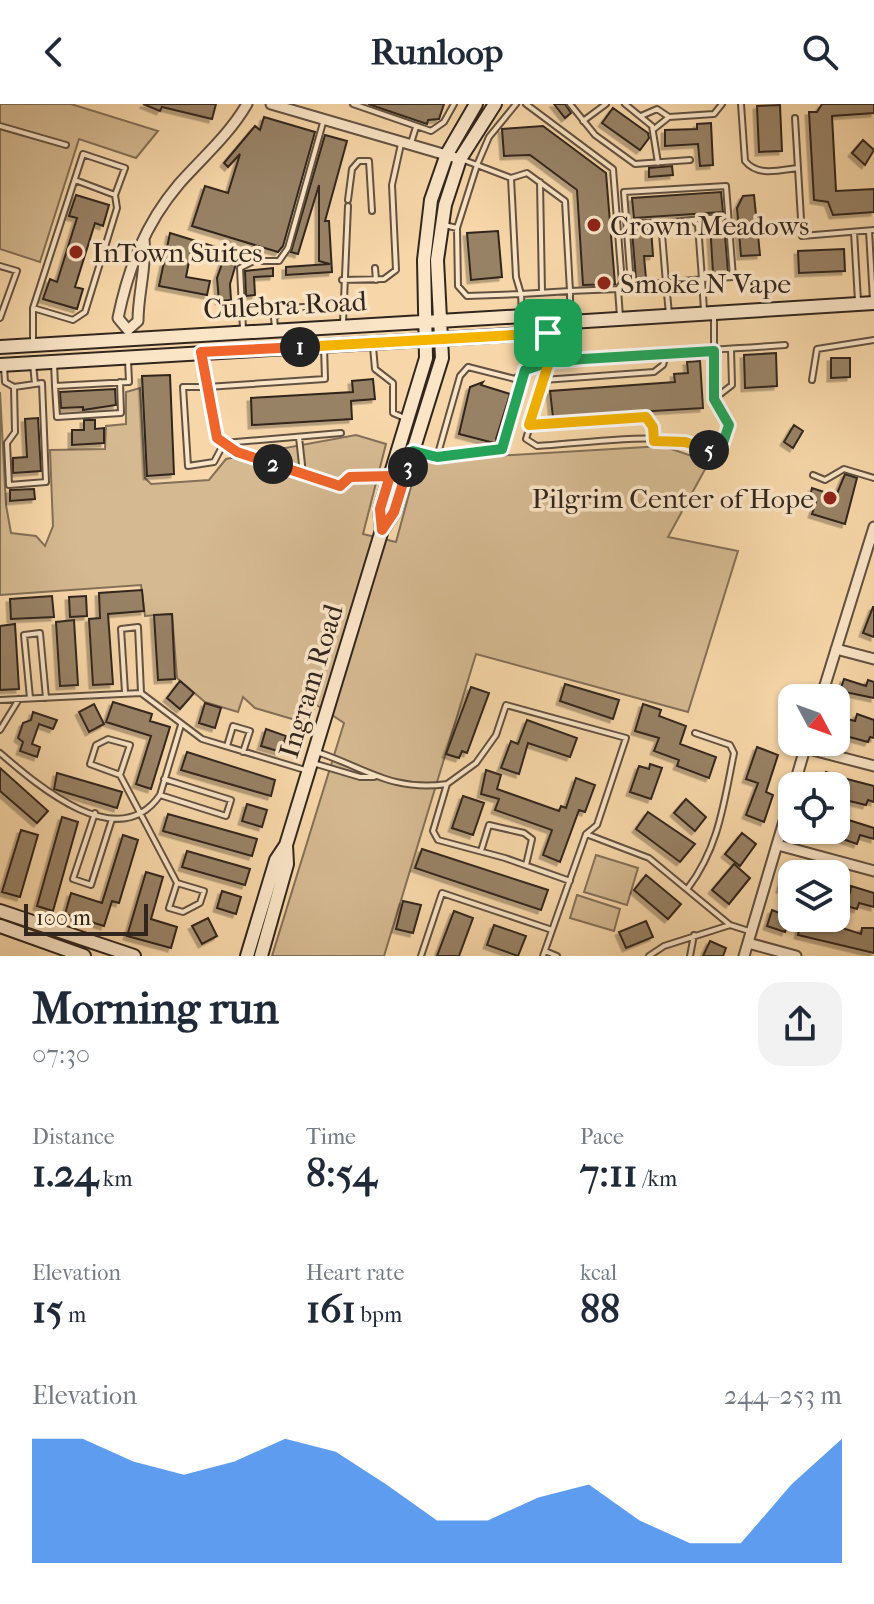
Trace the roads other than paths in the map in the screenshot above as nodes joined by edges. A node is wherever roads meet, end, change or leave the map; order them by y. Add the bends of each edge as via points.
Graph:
1 (247, 104) edge
2 (271, 104) edge
3 (353, 104) edge
4 (454, 104) edge
5 (476, 104) edge
6 (495, 104) edge
7 (516, 104) edge
8 (526, 104) edge
9 (570, 104) edge
10 (606, 104) edge
11 (722, 104) edge
12 (741, 104) edge
13 (629, 105) edge
14 (641, 116) junction
15 (669, 117) junction
16 (795, 118) dead end
17 (324, 119) junction
18 (583, 121) junction
19 (0, 126) edge
20 (416, 127) junction
21 (654, 129) junction
22 (406, 143) junction
23 (66, 145) dead end
24 (447, 154) junction
25 (460, 159) junction
26 (690, 160) dead end
27 (658, 163) junction
28 (477, 165) junction
29 (798, 168) junction
30 (511, 178) junction
31 (75, 180) junction
32 (540, 182) junction
33 (115, 195) junction
34 (372, 211) dead end
35 (728, 216) junction
36 (692, 220) junction
37 (626, 223) junction
38 (665, 223) junction
39 (441, 225) junction
40 (457, 228) junction
41 (872, 231) edge
42 (854, 232) junction
43 (144, 239) junction
44 (0, 266) edge
45 (375, 268) dead end
46 (702, 279) junction
47 (342, 280) junction
48 (376, 280) junction
49 (666, 283) junction
50 (618, 289) junction
51 (570, 291) junction
52 (542, 293) junction
53 (521, 294) junction
54 (859, 304) junction
55 (342, 305) junction
56 (874, 305) edge
57 (33, 308) junction
58 (709, 313) junction
59 (523, 316) junction
60 (669, 316) junction
61 (0, 318) edge
62 (621, 319) junction
63 (441, 321) junction
64 (427, 322) junction
65 (570, 322) junction
66 (343, 325) junction
67 (275, 330) junction
68 (244, 332) junction
69 (548, 333) junction
70 (128, 334) junction
71 (442, 340) junction
72 (874, 340) edge
73 (428, 341) junction
74 (373, 344) junction
75 (34, 345) junction
76 (785, 345) dead end
77 (324, 346) junction
78 (0, 347) edge
79 (731, 349) junction
80 (714, 351) junction
81 (201, 352) junction
82 (666, 354) junction
83 (128, 356) junction
84 (54, 361) junction
85 (32, 362) junction
86 (549, 362) junction
87 (2, 364) edge
88 (525, 370) junction
89 (543, 380) junction
90 (812, 380) dead end
91 (120, 382) junction
92 (35, 384) junction
93 (55, 386) junction
94 (14, 387) junction
95 (207, 387) junction
96 (714, 399) junction
97 (407, 419) junction
98 (529, 425) junction
99 (341, 433) dead end
100 (299, 437) junction
101 (654, 441) junction
102 (224, 443) junction
103 (413, 451) junction
104 (437, 457) junction
105 (304, 475) junction
106 (813, 475) dead end
107 (390, 476) junction
108 (874, 478) edge
109 (874, 527) edge
110 (382, 530) junction
111 (870, 552) edge
112 (836, 649) junction
113 (874, 659) edge
114 (825, 684) edge
115 (125, 692) junction
116 (141, 693) junction
117 (30, 698) junction
118 (46, 698) junction
119 (19, 699) junction
120 (0, 700) edge
121 (181, 725) junction
122 (0, 730) edge
123 (695, 733) dead end
124 (227, 747) junction
125 (243, 752) junction
126 (0, 753) edge
127 (842, 756) edge
128 (312, 762) junction
129 (874, 766) edge
130 (120, 775) junction
131 (376, 777) junction
132 (164, 779) junction
133 (447, 784) junction
134 (160, 795) junction
135 (95, 813) junction
136 (140, 813) junction
137 (112, 819) junction
138 (586, 834) junction
139 (286, 845) junction
140 (778, 845) joint
141 (481, 851) junction
142 (526, 865) junction
143 (874, 871) edge
144 (570, 881) junction
145 (177, 883) junction
146 (688, 888) junction
147 (0, 911) edge
148 (730, 925) junction
149 (0, 926) edge
150 (552, 930) junction
151 (751, 932) junction
152 (694, 935) junction
153 (82, 940) junction
154 (748, 943) junction
155 (659, 953) edge
156 (543, 954) edge
157 (79, 956) edge
158 (134, 956) edge
159 (247, 956) edge
160 (261, 956) edge
161 (421, 956) edge
162 (557, 956) edge
163 (649, 956) edge
164 (690, 956) edge
165 (744, 956) edge
166 (796, 956) edge

1 - 43 street via 177,186
2 - 17 street
3 - 20 lane
4 - 20 lane via 437,129
5 - 24 street, Ingram Road
6 - 25 street, Ingram Road
7 - 28 lane via 489,137
8 - 50 lane via 613,169 622,283
9 - 18 lane
10 - 18 lane
11 - 15 lane via 714,114
12 - 29 lane via 750,168
13 - 14 lane
14 - 15 lane via 657,109
14 - 21 lane
15 - 21 lane
16 - 29 lane
17 - 22 street
17 - 68 lane via 288,248 279,261 254,261 240,268
18 - 27 lane via 635,164
19 - 23 lane
20 - 22 lane
21 - 27 lane
22 - 24 street
22 - 48 lane via 392,185 396,270
24 - 25 street
24 - 64 street, Ingram Road via 426,228
25 - 28 lane
25 - 39 street, Ingram Road
26 - 27 lane
28 - 30 lane
28 - 40 lane
29 - 42 lane via 802,236
30 - 32 lane via 527,173
30 - 53 lane
31 - 33 lane
31 - 33 lane via 83,154 125,168
31 - 57 lane
32 - 51 lane via 565,201
32 - 52 lane
33 - 57 lane via 117,208 85,312 73,320
34 - 47 lane via 369,161 359,161 352,169
35 - 36 lane
35 - 37 lane via 726,186 624,192
35 - 46 lane via 733,277
36 - 38 lane
36 - 46 lane via 698,225
37 - 38 lane
37 - 49 lane via 631,284
38 - 49 lane
39 - 40 lane
39 - 63 street, Ingram Road
40 - 53 lane via 458,286 467,296
41 - 42 lane
41 - 56 lane
42 - 54 lane
43 - 70 street via 138,321
43 - 70 street via 127,272 118,318
44 - 61 lane via 17,271
45 - 48 lane
46 - 49 lane
46 - 58 lane
47 - 48 lane
47 - 55 lane
49 - 60 lane
50 - 51 lane
50 - 62 lane
51 - 52 lane
51 - 65 lane
52 - 53 lane
53 - 59 lane
54 - 56 street, Culebra Road
54 - 58 street, Culebra Road
55 - 66 lane
55 - 67 lane via 285,308 274,318
57 - 75 lane
58 - 60 street, Culebra Road
58 - 80 lane
59 - 63 street, Culebra Road
59 - 65 street, Culebra Road via 558,314
60 - 62 street, Culebra Road
62 - 65 street, Culebra Road
63 - 64 street, Culebra Road
63 - 71 street, Ingram Road
64 - 66 street, Culebra Road
64 - 73 street, Ingram Road
65 - 69 street, Culebra Road via 560,332
66 - 67 street, Culebra Road
67 - 68 street, Culebra Road
68 - 70 street, Culebra Road
69 - 71 street, Culebra Road
69 - 86 lane
70 - 75 street, Culebra Road
70 - 83 street
71 - 73 street, Culebra Road
71 - 103 street, Ingram Road via 442,358
72 - 90 lane via 817,349
73 - 74 street, Culebra Road
73 - 97 street, Ingram Road
74 - 77 street, Culebra Road
74 - 97 lane via 375,369 393,383 393,413
75 - 78 street, Culebra Road
76 - 79 lane
77 - 81 street, Culebra Road
77 - 95 lane via 325,379
79 - 80 lane
79 - 96 lane via 732,385
80 - 82 lane
80 - 96 lane
81 - 83 street, Culebra Road
81 - 95 lane
82 - 86 lane
82 - 89 lane via 654,372
83 - 84 street, Culebra Road
83 - 91 lane via 129,382
84 - 85 street, Culebra Road
84 - 93 lane
85 - 87 street, Culebra Road
85 - 92 lane
86 - 88 lane
86 - 89 lane
87 - 94 lane via 5,382
88 - 104 lane via 502,449
88 - 104 lane via 515,379 468,367 460,376
89 - 98 lane
91 - 93 lane
91 - 93 lane via 121,413 57,417
92 - 94 lane
92 - 94 lane via 42,383 46,482 9,485 7,443 15,432
95 - 102 lane via 217,438
95 - 102 lane via 183,387 188,466 214,462
96 - 101 lane via 729,425 721,449
97 - 107 street, Ingram Road
98 - 101 lane via 646,417
98 - 101 lane via 526,439 537,446
99 - 100 lane
100 - 102 lane
100 - 105 lane
102 - 105 lane
103 - 104 lane
103 - 110 street, Ingram Road via 394,512
105 - 107 lane via 340,486 350,477
106 - 108 lane via 825,480 844,469
107 - 110 street, Ingram Road via 380,509
109 - 111 street
110 - 128 street, Ingram Road
111 - 112 street
112 - 113 street
112 - 114 street
115 - 116 lane
115 - 116 lane via 121,629 138,627
115 - 118 lane
116 - 121 lane
117 - 118 lane
117 - 118 lane via 24,635 40,633
117 - 119 lane
119 - 120 lane
119 - 122 lane
121 - 124 lane
121 - 132 lane
123 - 146 lane via 730,745 734,753 720,828
124 - 125 lane
124 - 125 lane via 233,726 250,731
125 - 128 lane via 289,766
126 - 135 lane via 49,795
127 - 129 street
128 - 131 lane
128 - 131 lane via 364,768
128 - 139 street, Ingram Road
130 - 130 lane via 130,745 108,739 96,745 90,764
130 - 136 lane
131 - 133 lane via 425,787
132 - 134 lane
132 - 134 lane via 231,800 226,816
133 - 138 lane via 476,763 496,735 506,705 626,738 597,825
133 - 141 lane via 433,831 438,840
134 - 136 lane
135 - 137 lane
135 - 137 lane via 73,879 91,885
136 - 137 lane
136 - 145 lane
138 - 144 lane
138 - 146 lane via 649,858
139 - 159 street, Ingram Road via 276,860
139 - 160 street, Ingram Road via 287,864
140 - 143 street
140 - 151 street
141 - 142 lane
141 - 142 lane via 489,825 524,833 532,839
142 - 144 lane
144 - 150 lane
145 - 145 lane via 169,908 183,912 200,903 204,891
146 - 148 lane
147 - 153 street
148 - 151 lane
148 - 152 lane
149 - 157 street
150 - 156 lane
150 - 161 lane via 442,893
151 - 154 street
152 - 155 lane
152 - 164 lane
153 - 157 street
153 - 158 street
154 - 165 street
154 - 166 street
155 - 163 lane
156 - 162 lane

